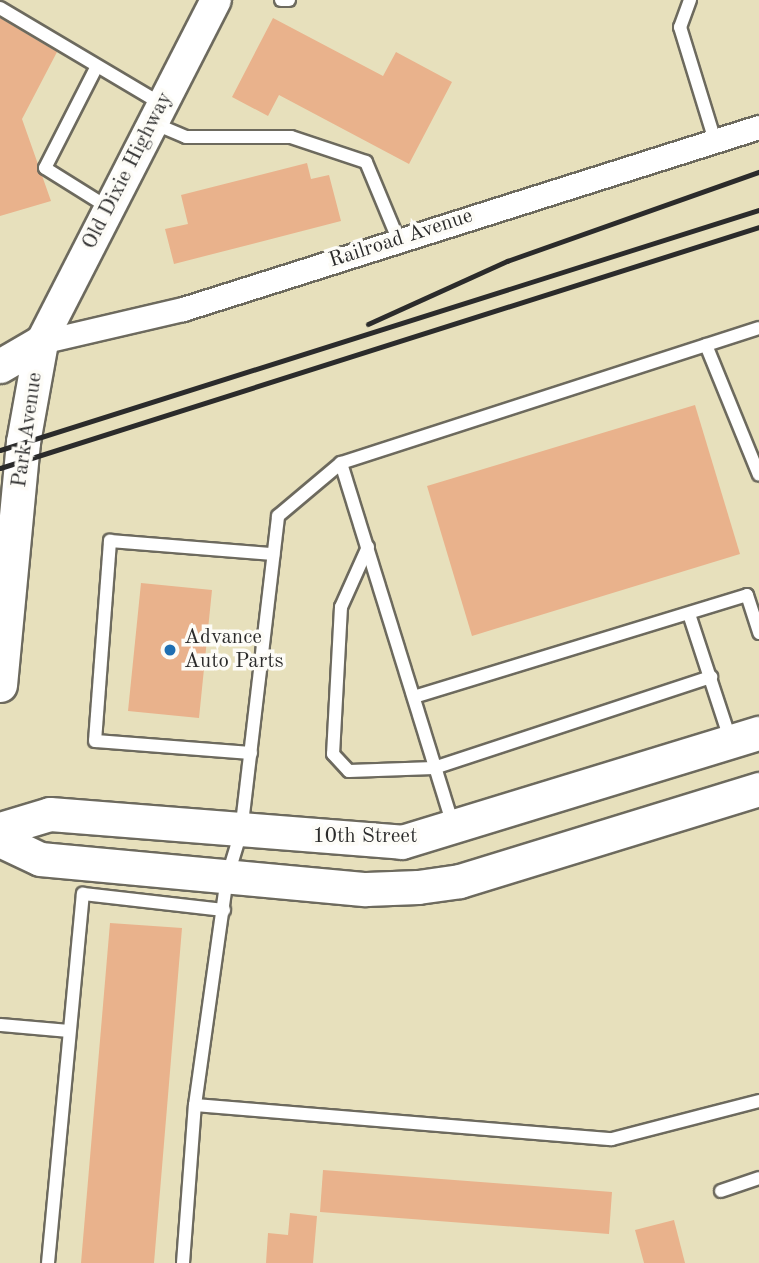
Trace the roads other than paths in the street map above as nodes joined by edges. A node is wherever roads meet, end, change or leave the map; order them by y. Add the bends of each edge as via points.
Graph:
1 (216, 0) edge
2 (281, 0) edge
3 (289, 0) edge
4 (690, 0) edge
5 (0, 8) edge
6 (96, 68) junction
7 (158, 114) junction
8 (759, 127) edge
9 (715, 141) junction
10 (109, 208) junction
11 (398, 239) junction
12 (759, 328) edge
13 (41, 342) junction
14 (0, 344) edge
15 (706, 345) junction
16 (0, 366) edge
17 (341, 463) junction
18 (759, 475) edge
19 (368, 547) junction
20 (273, 554) junction
21 (690, 617) junction
22 (759, 633) edge
23 (711, 677) junction
24 (0, 685) edge
25 (417, 696) junction
26 (745, 737) edge
27 (251, 753) junction
28 (434, 768) junction
29 (759, 789) edge
30 (0, 829) edge
31 (454, 830) junction
32 (241, 832) junction
33 (0, 840) edge
34 (227, 878) junction
35 (224, 910) junction
36 (0, 1025) edge
37 (69, 1031) junction
38 (759, 1101) edge
39 (195, 1105) junction
40 (759, 1178) edge
41 (721, 1191) dead end
42 (48, 1263) edge
43 (183, 1263) edge

1 - 7 street, Old Dixie Highway
2 - 3 lane
4 - 9 lane via 680,27
5 - 6 lane
6 - 7 lane
6 - 10 lane via 45,168
7 - 10 street, Old Dixie Highway
7 - 11 lane via 186,137 291,137 366,162
8 - 9 street, Railroad Avenue
9 - 11 street, Railroad Avenue
10 - 13 street, Old Dixie Highway
11 - 13 street, Railroad Avenue via 183,309
12 - 15 lane
13 - 14 main road
13 - 16 main road
13 - 24 main road, Park Avenue via 23,442
15 - 17 lane
15 - 18 lane
17 - 19 lane
17 - 20 lane via 278,516
19 - 25 lane
19 - 28 lane via 341,607 333,754 349,771
20 - 27 lane
20 - 27 lane via 110,541 95,741
21 - 22 lane via 747,595
21 - 23 lane
21 - 25 lane
23 - 26 lane
23 - 28 lane
25 - 28 lane
26 - 31 main road, 10th Street
27 - 32 lane
28 - 31 lane
29 - 34 main road via 460,881 366,889
30 - 32 main road, 10th Street via 50,814
31 - 32 main road, 10th Street via 402,842
32 - 34 lane
33 - 34 main road via 40,859
34 - 35 lane
35 - 37 lane via 83,894
35 - 39 lane
36 - 37 lane
37 - 42 lane
38 - 39 lane via 612,1139
39 - 43 lane
40 - 41 lane

